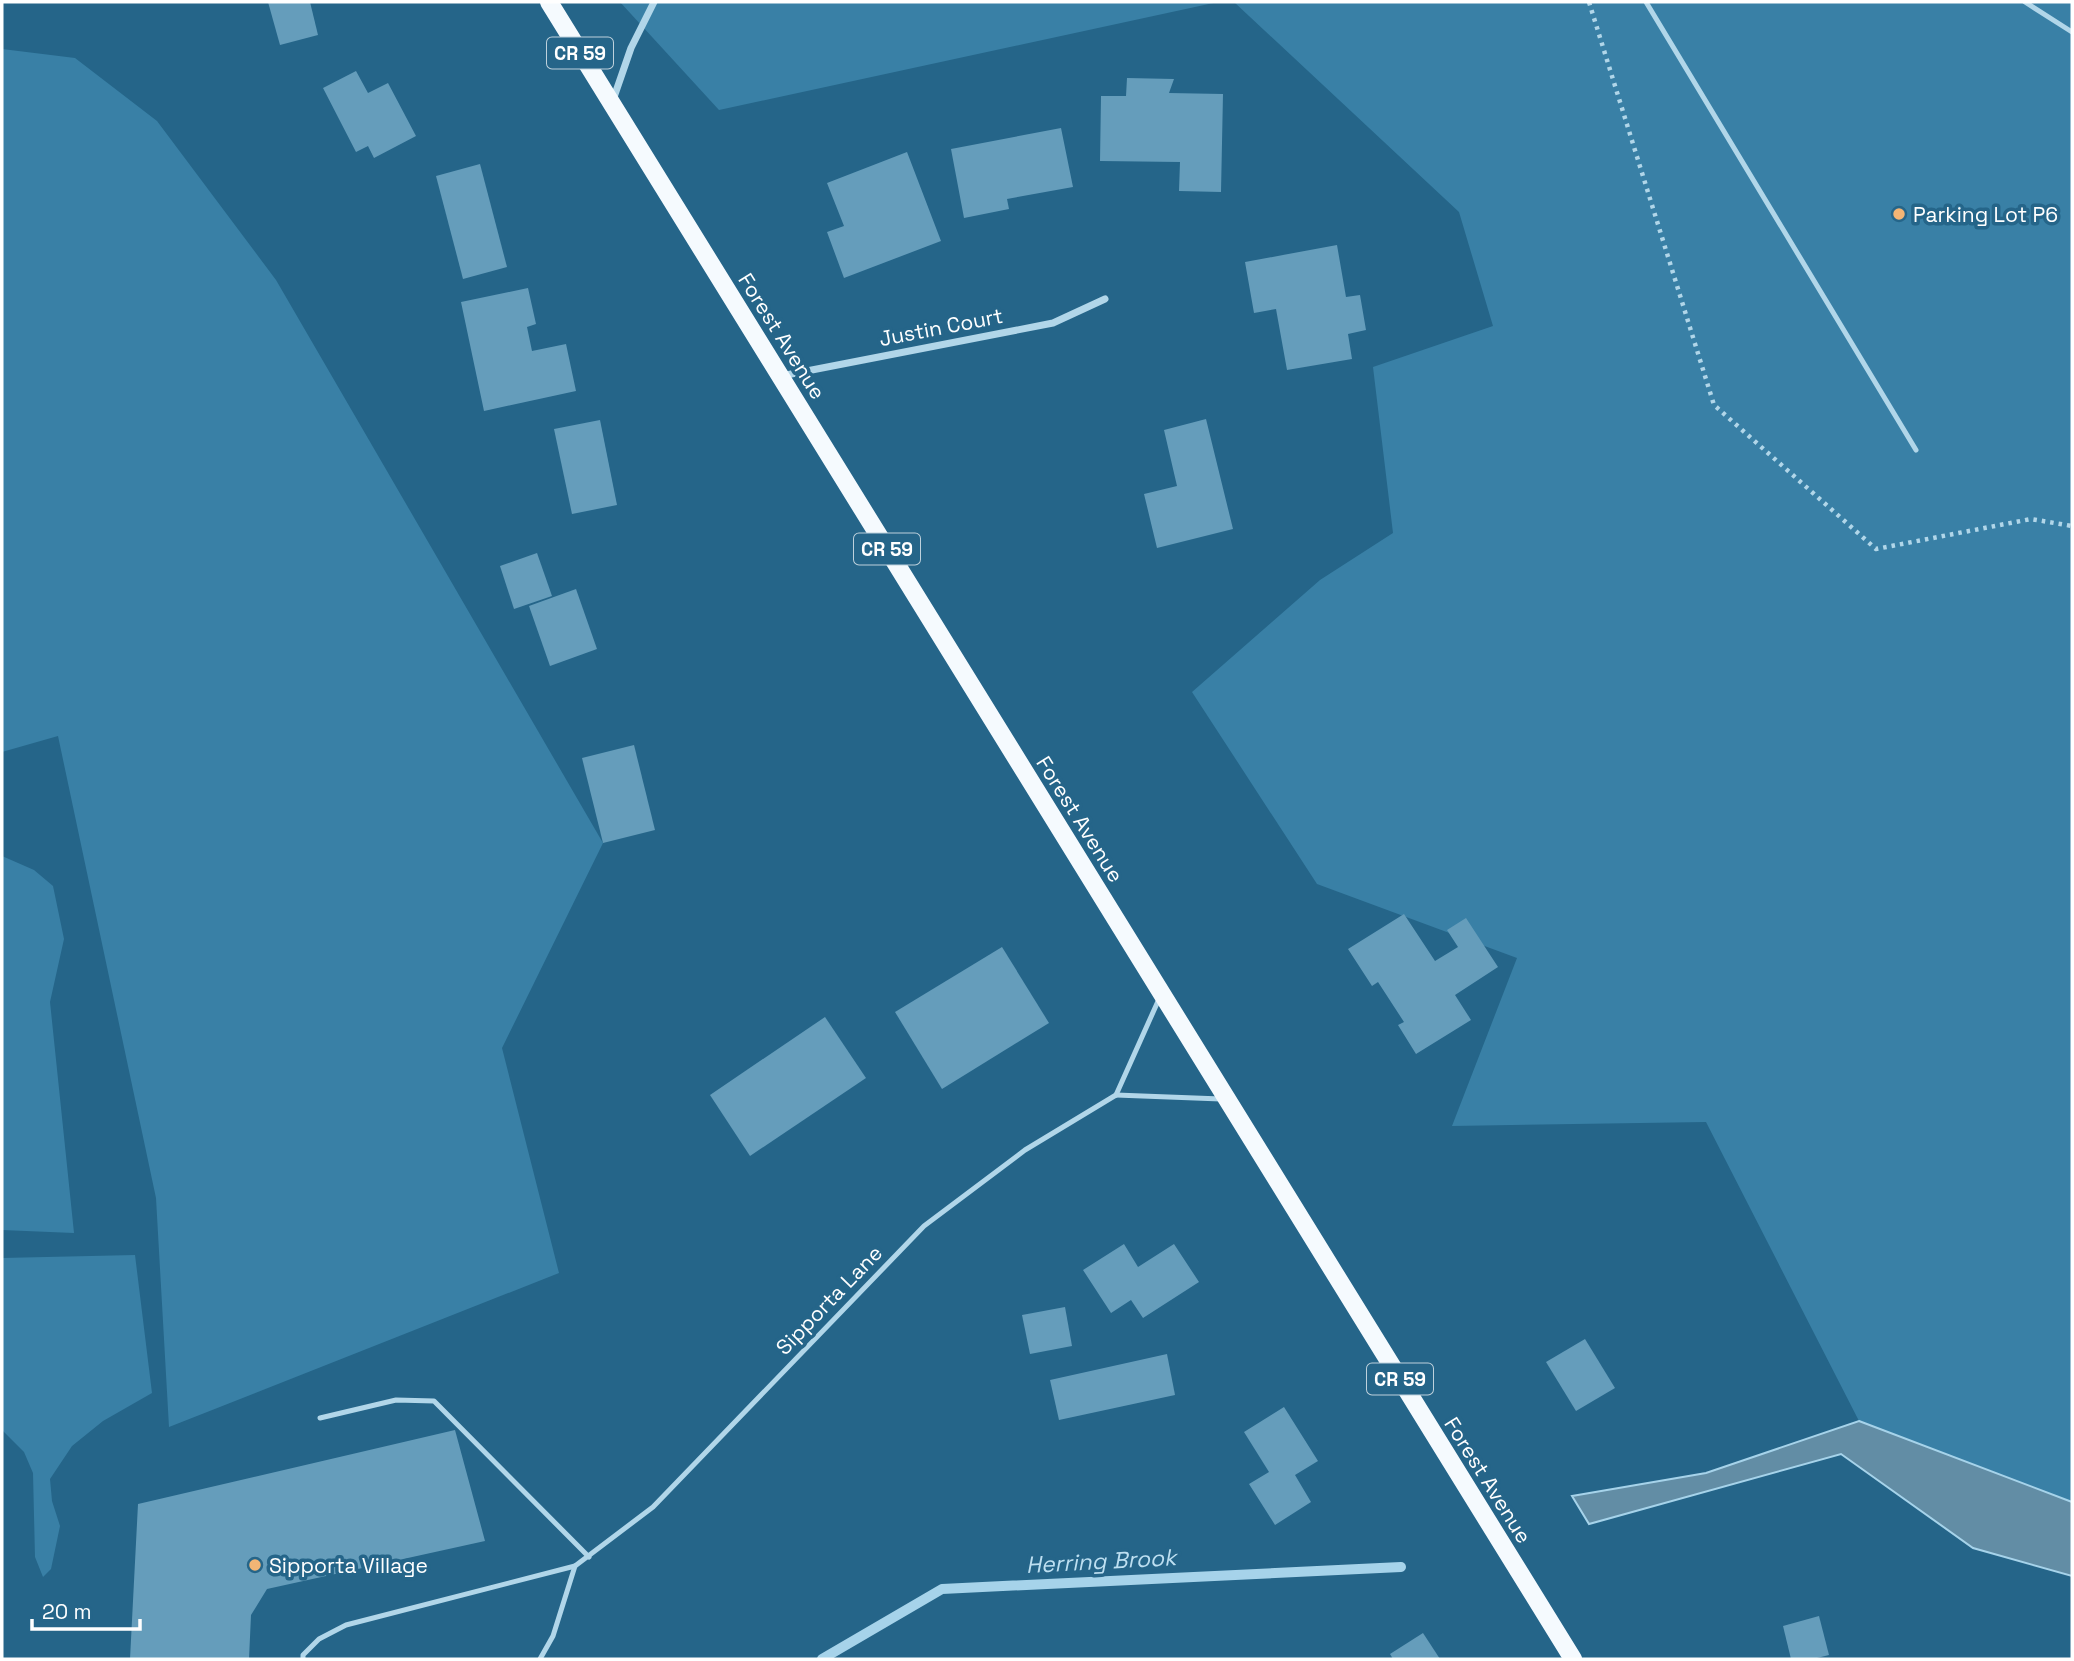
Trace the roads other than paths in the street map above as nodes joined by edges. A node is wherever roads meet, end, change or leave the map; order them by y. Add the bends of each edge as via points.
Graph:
1 (549, 2) edge
2 (654, 2) edge
3 (1646, 2) edge
4 (2025, 2) edge
5 (2072, 32) edge
6 (612, 104) junction
7 (1105, 299) dead end
8 (780, 376) junction
9 (1916, 450) dead end
10 (1162, 995) junction
11 (1116, 1095) junction
12 (1226, 1099) junction
13 (320, 1418) dead end
14 (589, 1557) junction
15 (575, 1566) junction
16 (303, 1659) edge
17 (540, 1659) edge
18 (1573, 1659) edge

1 - 6 main road, Forest Avenue / CR 59
2 - 6 street via 631,48
3 - 9 lane
4 - 5 lane
6 - 8 main road, Forest Avenue / CR 59
7 - 8 street, Justin Court via 1053,323
8 - 10 main road, Forest Avenue / CR 59
10 - 11 lane
10 - 12 main road, Forest Avenue / CR 59
11 - 12 lane
11 - 14 lane, Sipporta Lane via 1025,1150 924,1226 653,1507
12 - 18 main road, Forest Avenue / CR 59
13 - 14 lane via 396,1400 434,1401
14 - 15 lane, Sipporta Lane
15 - 16 lane, Sipporta Lane via 346,1625 319,1639
15 - 17 lane via 553,1636

